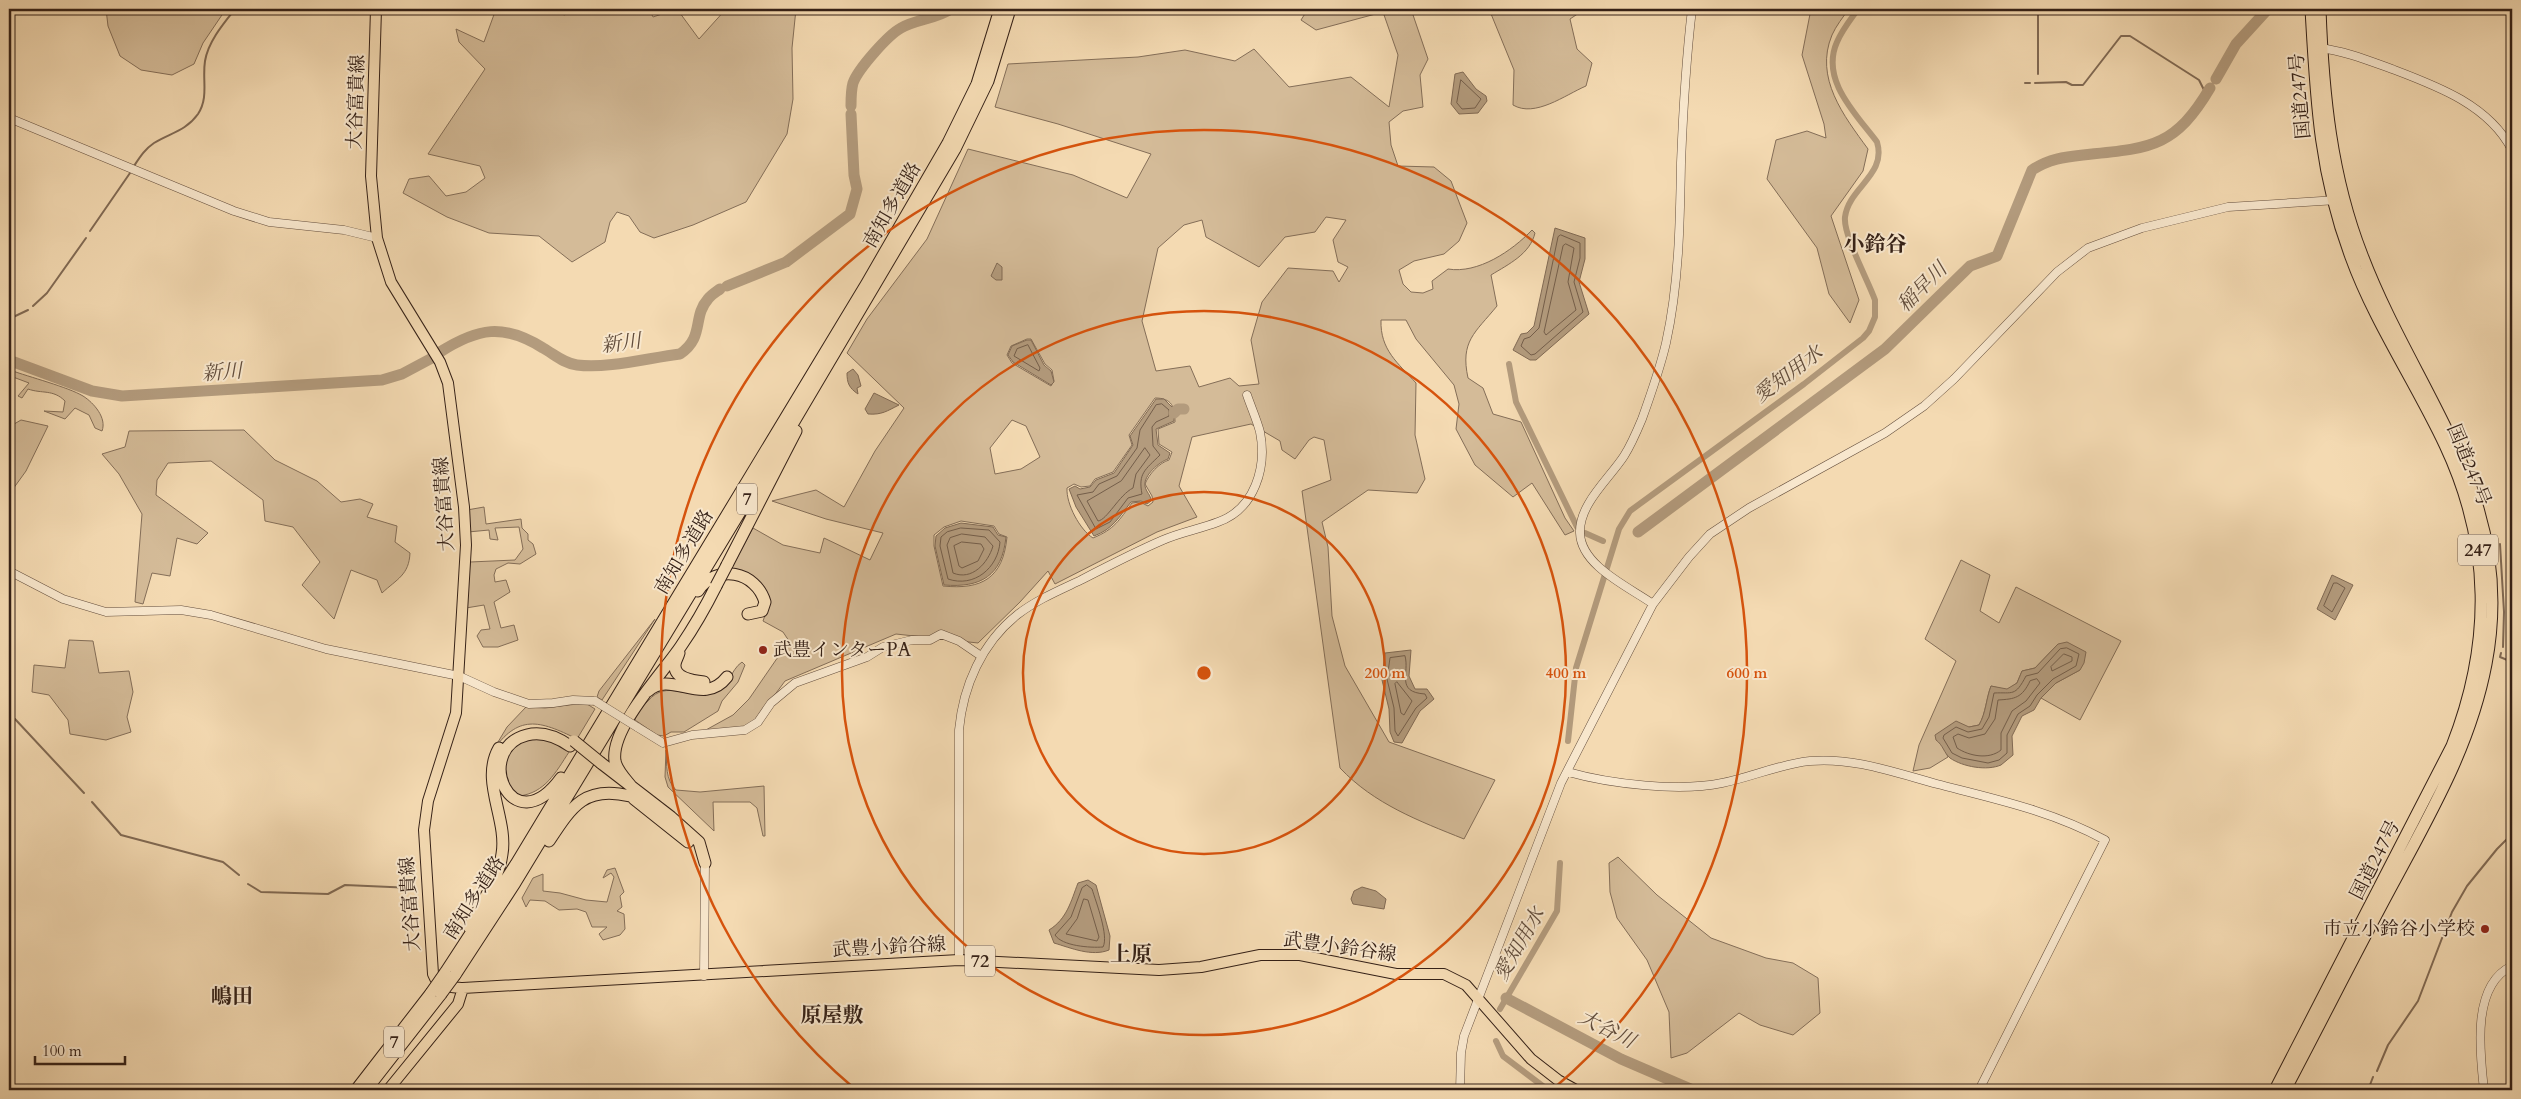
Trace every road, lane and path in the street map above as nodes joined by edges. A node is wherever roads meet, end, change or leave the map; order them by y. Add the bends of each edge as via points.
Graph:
1 (376, 9) edge
2 (1000, 9) edge
3 (1010, 9) edge
4 (1692, 9) edge
5 (2311, 9) edge
6 (2320, 9) edge
7 (2317, 48) junction
8 (9, 118) edge
9 (2512, 150) edge
10 (2338, 200) junction
11 (377, 238) junction
12 (825, 368) junction
13 (1247, 395) dead end
14 (9, 571) edge
15 (1653, 604) junction
16 (748, 614) dead end
17 (680, 648) junction
18 (981, 656) junction
19 (650, 659) junction
20 (638, 662) junction
21 (459, 676) junction
22 (727, 677) dead end
23 (704, 682) dead end
24 (643, 695) junction
25 (572, 743) junction
26 (1568, 772) junction
27 (632, 793) junction
28 (705, 863) joint
29 (472, 950) junction
30 (959, 960) junction
31 (2512, 966) edge
32 (450, 972) junction
33 (704, 976) junction
34 (463, 988) junction
35 (436, 994) junction
36 (1477, 998) junction
37 (356, 1090) edge
38 (366, 1090) edge
39 (388, 1090) edge
40 (1460, 1090) edge
41 (1576, 1090) edge
42 (1979, 1090) edge
43 (2275, 1090) edge
44 (2285, 1090) edge
45 (2484, 1090) edge

1 - 11 main road, 大谷富貴線 via 371,176
2 - 20 highway, 南知多道路 / 7 via 977,84 948,143
3 - 12 highway, 南知多道路 / 7 via 997,57 955,149
4 - 15 street via 1676,282 1665,344 1641,422 1624,455 1591,501 1580,526 1580,536 1590,560
5 - 7 highway, 国道247号 / 247
6 - 7 highway, 国道247号 / 247
7 - 9 street via 2343,51 2463,100 2489,119
7 - 10 highway, 国道247号 / 247 via 2316,105
8 - 11 street via 234,211 269,222 344,230
10 - 15 street via 2228,208 2142,228 2088,248 2057,272 1924,406 1885,433 1749,508 1710,534
10 - 43 highway, 国道247号 / 247 via 2351,258 2366,293 2459,477 2473,522 2480,561 2482,623 2469,695 2452,746
10 - 44 highway, 国道247号 / 247 via 2375,287 2468,473 2490,560 2492,609 2487,662 2460,752 2438,801
11 - 21 main road, 大谷富貴線 via 391,282 440,362 452,402 466,545
12 - 17 highway, bridge via 813,400 702,614
12 - 19 highway, 南知多道路 / 7
13 - 18 street via 1260,432 1262,462 1260,477 1248,500 1219,522 1163,540 1045,598 1018,614
14 - 21 street via 63,599 106,612 182,610 211,615 326,649
15 - 26 street
16 - 19 highway via 762,611 765,602 759,588 740,575 719,574 702,584 657,656
17 - 23 highway via 675,663 678,673 688,680
17 - 24 highway
18 - 21 street, bridge via 959,641 941,634 930,640 912,640 883,647 868,657 795,683 771,704 758,722 744,730 692,735 663,743 595,701 529,704
18 - 30 street via 966,694 959,730
19 - 29 highway, 南知多道路 / 7 via 516,883
20 - 25 highway via 629,667 548,794 534,801 520,802 503,789 500,776 503,754 520,737 532,733 546,734
20 - 32 highway, 南知多道路 / 7
21 - 34 main road, 大谷富貴線 via 456,713 428,801 424,851 433,974 443,986
22 - 24 highway via 708,690 667,684 651,688
24 - 27 highway via 616,745 615,760
25 - 27 highway, bridge
25 - 32 highway via 561,733 530,728 510,736 496,754 492,765 493,786 504,832 502,854 498,869 448,962
26 - 36 street
26 - 42 street via 1584,777 1701,787 1811,761 1847,762 2056,816 2106,840
27 - 28 highway via 697,849
27 - 29 highway via 600,792 574,808 484,939
28 - 33 street
29 - 32 highway, 南知多道路 / 7
30 - 33 main road, 武豊小鈴谷線 / 72
30 - 36 main road, 武豊小鈴谷線 / 72 via 1159,970 1201,967 1260,955 1300,955 1396,974 1444,974 1466,985
31 - 45 street via 2491,985 2482,1012
32 - 35 highway, 南知多道路 / 7, bridge
33 - 34 main road, 武豊小鈴谷線 / 72
34 - 39 main road via 458,1004
35 - 37 highway, 南知多道路 / 7
35 - 38 highway, 南知多道路 / 7
36 - 40 street via 1461,1052
36 - 41 main road, 武豊小鈴谷線 / 72 via 1531,1058

